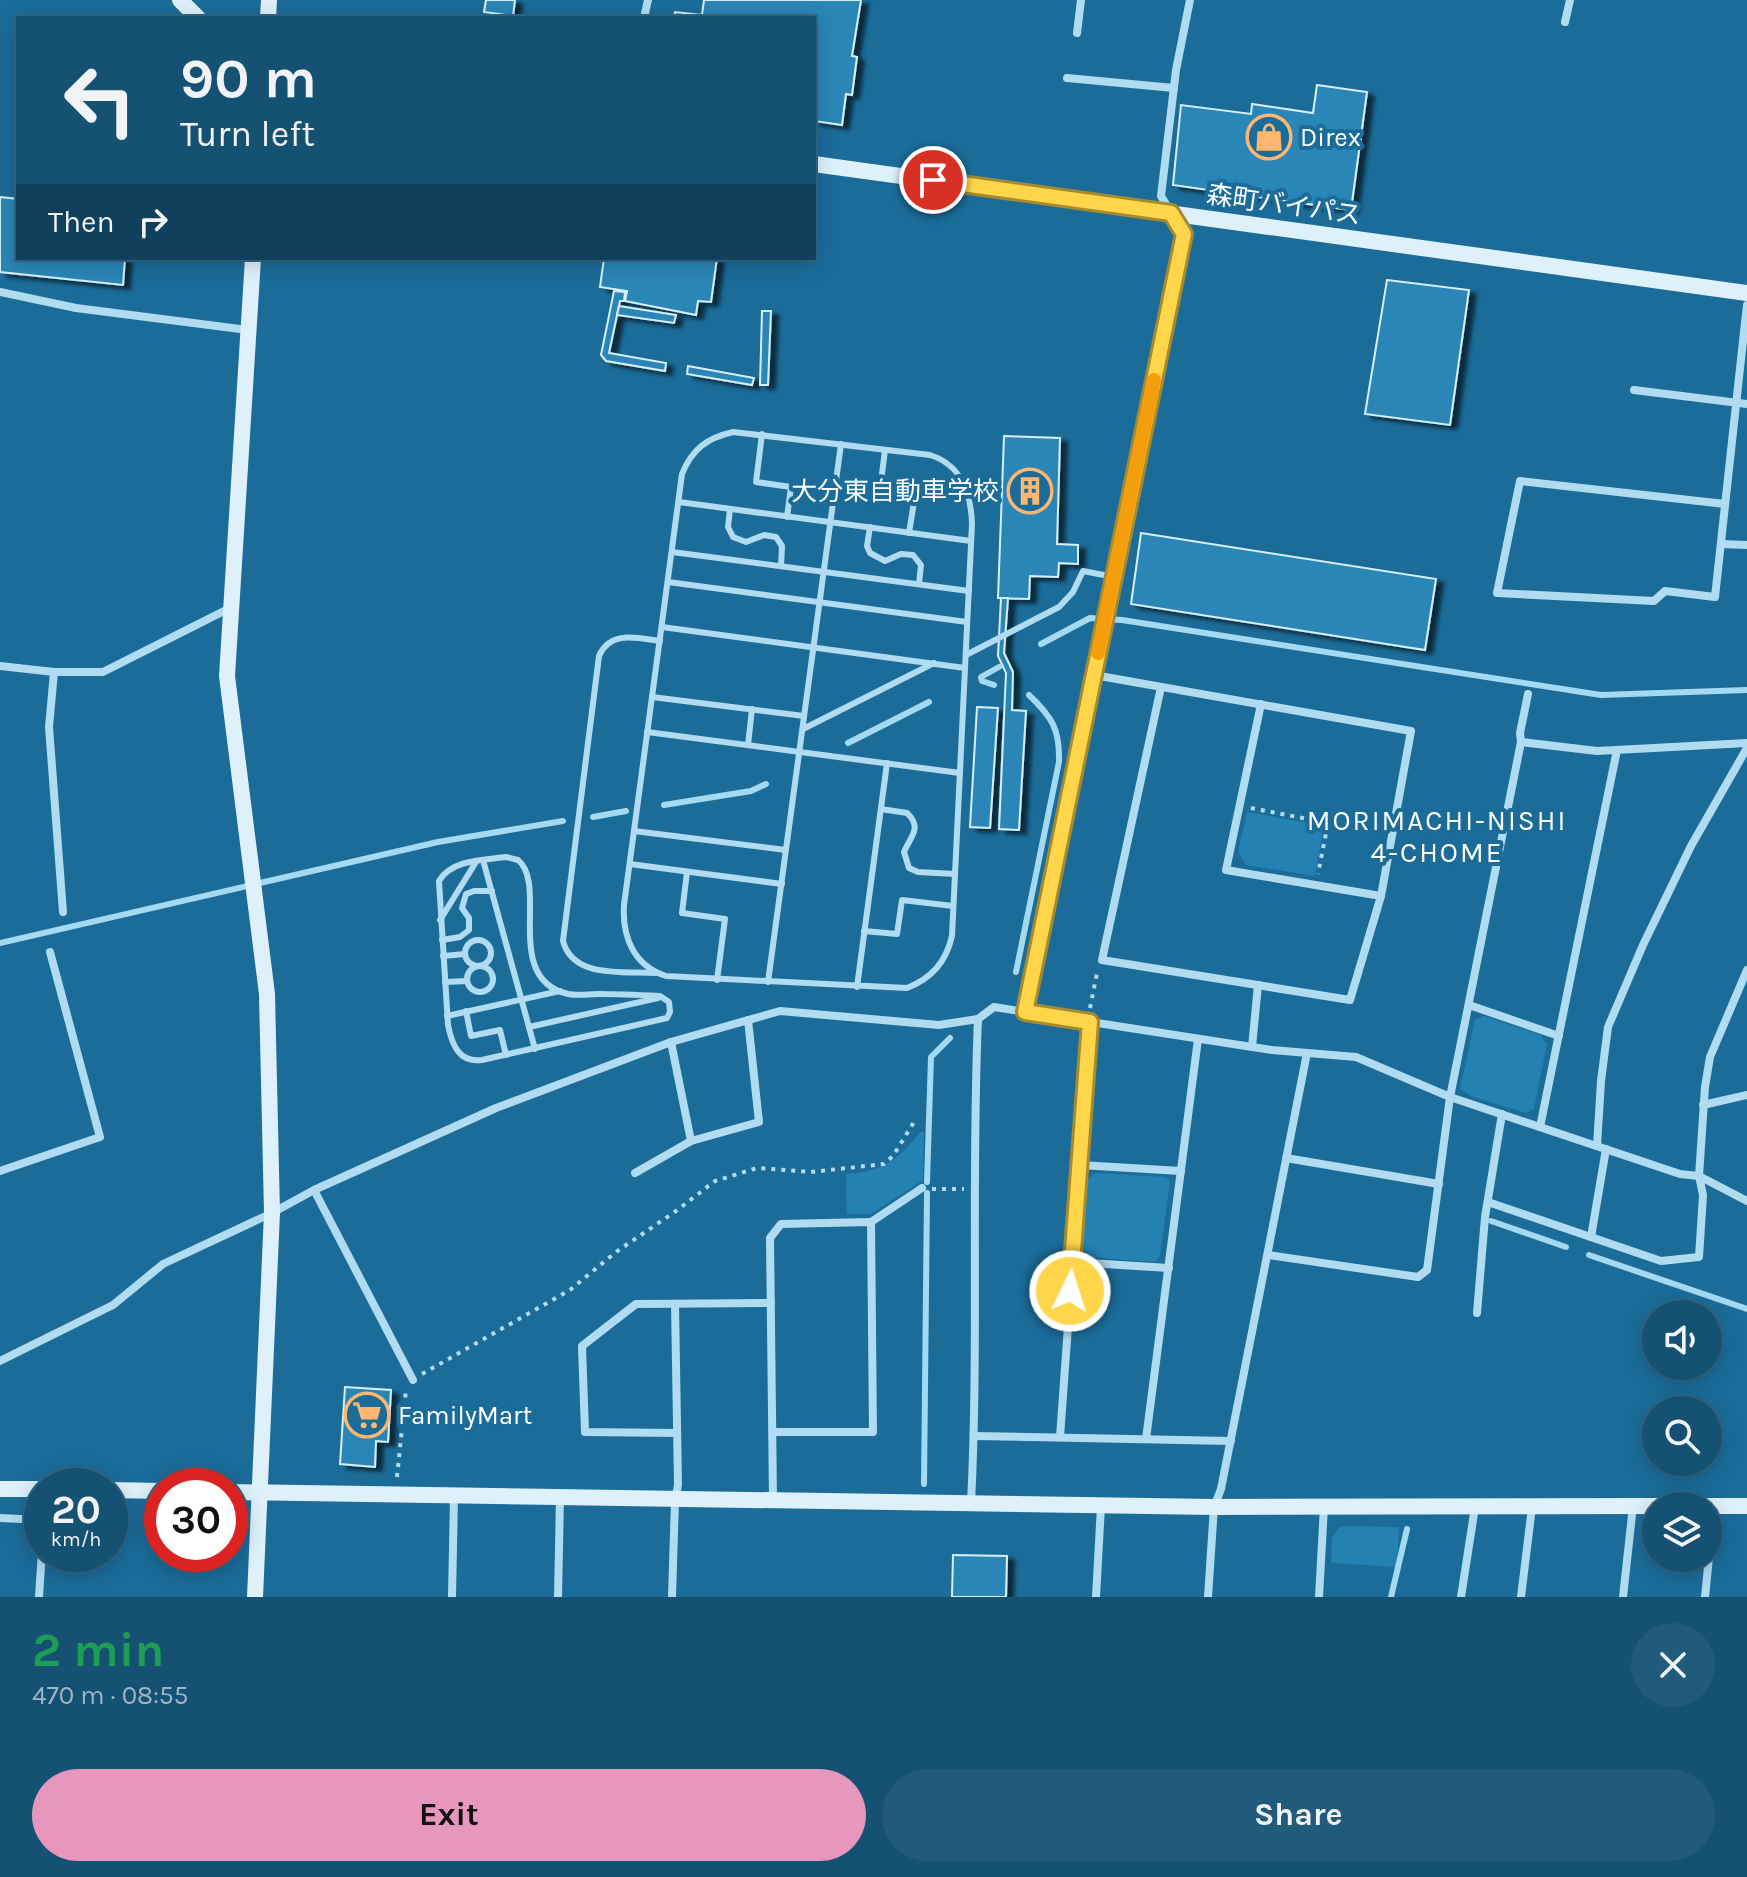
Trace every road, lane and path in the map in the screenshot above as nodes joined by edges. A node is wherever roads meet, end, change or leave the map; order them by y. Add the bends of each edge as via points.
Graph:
1 (180, 0) edge
2 (1081, 0) edge
3 (1190, 0) edge
4 (1570, 0) edge
5 (196, 16) edge
6 (1565, 22) dead end
7 (1077, 33) dead end
8 (1067, 78) dead end
9 (1174, 88) junction
10 (816, 164) edge
11 (1171, 213) junction
12 (253, 260) edge
13 (0, 293) edge
14 (1747, 293) edge
15 (1747, 305) edge
16 (248, 330) junction
17 (1634, 390) dead end
18 (1736, 402) junction
19 (1747, 404) edge
20 (762, 434) junction
21 (841, 444) junction
22 (885, 450) junction
23 (679, 502) junction
24 (1725, 504) junction
25 (730, 509) junction
26 (787, 517) junction
27 (831, 522) junction
28 (870, 527) junction
29 (909, 533) junction
30 (971, 541) junction
31 (1721, 544) junction
32 (1747, 545) edge
33 (672, 552) junction
34 (781, 566) junction
35 (824, 572) junction
36 (1114, 577) junction
37 (668, 582) junction
38 (919, 584) junction
39 (969, 591) junction
40 (820, 602) junction
41 (231, 607) junction
42 (967, 622) junction
43 (662, 627) junction
44 (660, 641) junction
45 (813, 647) junction
46 (966, 655) junction
47 (934, 663) junction
48 (0, 666) edge
49 (965, 668) junction
50 (54, 672) junction
51 (1094, 675) junction
52 (1161, 687) junction
53 (1528, 694) dead end
54 (652, 697) junction
55 (1261, 704) junction
56 (752, 709) junction
57 (804, 716) junction
58 (803, 729) junction
59 (647, 732) junction
60 (1521, 742) junction
61 (748, 745) junction
62 (1747, 745) edge
63 (1617, 750) junction
64 (799, 752) junction
65 (887, 763) junction
66 (960, 773) junction
67 (1239, 806) junction
68 (881, 809) junction
69 (634, 831) junction
70 (786, 850) junction
71 (480, 861) junction
72 (630, 864) junction
73 (687, 872) junction
74 (955, 874) junction
75 (782, 884) junction
76 (1316, 885) junction
77 (492, 891) junction
78 (1381, 896) junction
79 (953, 906) junction
80 (63, 912) dead end
81 (440, 920) junction
82 (864, 931) junction
83 (442, 940) junction
84 (50, 952) dead end
85 (465, 954) junction
86 (443, 956) junction
87 (1102, 960) junction
88 (478, 966) junction
89 (1747, 970) edge
90 (658, 973) junction
91 (717, 980) junction
92 (467, 981) junction
93 (445, 982) junction
94 (768, 982) junction
95 (1258, 985) junction
96 (857, 987) junction
97 (560, 991) junction
98 (663, 997) junction
99 (521, 999) junction
100 (1469, 1005) junction
101 (466, 1011) junction
102 (1025, 1012) junction
103 (447, 1016) junction
104 (978, 1019) junction
105 (748, 1020) junction
106 (1090, 1022) junction
107 (529, 1027) junction
108 (1559, 1036) junction
109 (1198, 1039) junction
110 (671, 1042) junction
111 (1252, 1047) junction
112 (535, 1049) junction
113 (1307, 1053) junction
114 (506, 1055) junction
115 (1747, 1095) edge
116 (1450, 1097) junction
117 (1703, 1105) junction
118 (1502, 1114) junction
119 (914, 1122) dead end
120 (1540, 1127) junction
121 (691, 1141) junction
122 (1602, 1148) junction
123 (1286, 1158) junction
124 (1080, 1165) junction
125 (0, 1171) edge
126 (1181, 1171) junction
127 (635, 1173) dead end
128 (1699, 1176) junction
129 (1439, 1184) junction
130 (922, 1188) joint
131 (975, 1189) junction
132 (314, 1190) junction
133 (1747, 1201) edge
134 (1488, 1202) junction
135 (272, 1213) junction
136 (871, 1222) junction
137 (1591, 1237) junction
138 (1268, 1255) junction
139 (1072, 1262) junction
140 (1169, 1268) junction
141 (771, 1303) junction
142 (675, 1304) junction
143 (1477, 1313) dead end
144 (0, 1361) edge
145 (413, 1380) junction
146 (773, 1432) junction
147 (677, 1433) junction
148 (974, 1436) junction
149 (1060, 1437) junction
150 (1146, 1439) junction
151 (1231, 1441) junction
152 (0, 1489) edge
153 (24, 1489) edge
154 (248, 1493) edge
155 (258, 1493) junction
156 (396, 1495) junction
157 (454, 1497) junction
158 (560, 1498) junction
159 (675, 1500) junction
160 (773, 1501) junction
161 (971, 1504) junction
162 (1101, 1505) junction
163 (1324, 1506) junction
164 (1532, 1506) junction
165 (1633, 1506) junction
166 (1642, 1506) edge
167 (1722, 1506) edge
168 (1747, 1506) edge
169 (1214, 1507) junction
170 (1475, 1507) junction
171 (0, 1518) edge
172 (24, 1519) edge
173 (41, 1572) edge
174 (1707, 1572) edge
175 (39, 1597) edge
176 (255, 1597) edge
177 (452, 1597) edge
178 (558, 1597) edge
179 (672, 1597) edge
180 (1096, 1597) edge
181 (1208, 1597) edge
182 (1319, 1597) edge
183 (1461, 1597) edge
184 (1521, 1597) edge
185 (1623, 1597) edge
186 (1705, 1597) edge

1 - 5 street
2 - 7 street
3 - 9 street
4 - 6 street
8 - 9 street
9 - 11 street via 1161,196
10 - 11 street, 森町バイパス
11 - 14 street, 森町バイパス
11 - 36 street via 1184,234
12 - 16 street
13 - 16 street
15 - 18 street
16 - 41 street
17 - 18 street
18 - 19 street
18 - 24 street
20 - 21 lane
20 - 23 lane via 733,432 701,445 686,464
20 - 26 lane via 756,482 791,487
21 - 22 lane
21 - 27 lane
22 - 29 lane via 879,498 914,502
22 - 30 lane via 930,455 952,466 968,494
23 - 25 lane
23 - 33 lane
24 - 31 street
24 - 31 street via 1520,481 1497,593 1654,601 1665,591 1715,597
25 - 26 lane
25 - 34 lane via 733,537 746,542 776,537 782,546
26 - 27 lane
27 - 28 lane
27 - 35 lane
28 - 29 lane
28 - 38 lane via 870,553 885,561 913,555 921,565
29 - 30 lane
30 - 39 lane
31 - 32 street
33 - 34 lane
33 - 37 lane
34 - 35 lane
35 - 38 lane
35 - 40 lane
36 - 46 lane via 1083,571 1059,607
36 - 51 street
37 - 40 lane
37 - 43 lane
38 - 39 lane
39 - 42 lane
40 - 42 lane
40 - 45 lane
41 - 50 street via 103,672
41 - 135 street via 229,706 267,994
42 - 46 lane
43 - 44 lane
43 - 45 lane
44 - 54 lane
44 - 90 lane via 617,638 599,656 563,941 569,957 584,967
45 - 47 lane
45 - 57 lane
46 - 49 lane
47 - 49 lane
47 - 58 lane
48 - 50 street
49 - 66 lane
50 - 80 street via 49,727
51 - 52 street
51 - 102 street
52 - 55 street
52 - 87 street
53 - 60 street
54 - 56 lane
54 - 59 lane
55 - 67 street
55 - 78 street via 1411,731
56 - 57 lane
56 - 61 lane
57 - 58 lane
58 - 64 lane
59 - 61 lane
59 - 69 lane
60 - 63 street
60 - 100 street
61 - 64 lane
62 - 63 street
62 - 122 street via 1691,846 1608,1027 1601,1081
63 - 108 street
64 - 65 lane
64 - 70 lane
65 - 66 lane
65 - 68 lane
66 - 74 lane
67 - 76 path via 1328,823
67 - 76 street via 1226,870
68 - 74 lane via 907,813 915,823 904,852 911,870
68 - 82 lane
69 - 70 lane
69 - 72 lane
70 - 75 lane
71 - 77 lane
71 - 81 lane
71 - 81 lane via 442,876
71 - 97 lane via 513,858 526,869 532,955 542,976
72 - 73 lane
72 - 90 lane via 624,929 634,953
73 - 75 lane
73 - 91 lane via 682,913 725,919
74 - 79 lane
75 - 94 lane
76 - 78 street
77 - 83 lane via 466,894 462,908 469,930
77 - 99 lane
78 - 95 street via 1350,1000
79 - 82 lane via 902,900 897,934
79 - 96 lane via 950,946 933,973 900,989
81 - 83 lane
82 - 96 lane
83 - 86 lane
84 - 125 street via 100,1137
85 - 86 lane
85 - 88 lane
85 - 88 lane via 471,941 487,942 490,959
86 - 93 lane
87 - 95 street
87 - 106 path
88 - 92 lane
88 - 92 lane via 492,973 490,989 474,991
89 - 117 street via 1710,1057
90 - 91 lane
91 - 94 lane
92 - 93 lane
93 - 103 lane
94 - 96 lane
95 - 111 street
97 - 98 lane
97 - 99 lane
98 - 107 lane
98 - 112 lane via 670,1012 663,1021
99 - 101 lane
99 - 107 lane
100 - 108 street
100 - 116 street
101 - 103 lane
101 - 114 lane via 471,1036 500,1030
102 - 104 street via 994,1007
102 - 106 street
103 - 114 lane via 451,1040 464,1058
104 - 105 street via 939,1025 780,1011
104 - 131 street
105 - 110 street
105 - 121 street via 759,1122
106 - 109 street
106 - 124 street
107 - 112 lane
108 - 120 street
109 - 111 street
109 - 126 street
110 - 121 street
110 - 132 street via 496,1108
111 - 113 street
112 - 114 lane
113 - 116 street via 1356,1057
113 - 123 street
115 - 117 street
116 - 118 street
116 - 129 street
117 - 128 street
118 - 120 street
118 - 134 street
119 - 145 path via 884,1164 811,1172 757,1168 715,1181 570,1290
120 - 122 street
121 - 127 street
122 - 128 street
122 - 137 street
123 - 129 street
123 - 138 street
124 - 126 street
124 - 139 street
126 - 140 street
128 - 133 street
128 - 137 street via 1699,1257 1661,1261
129 - 138 street via 1427,1270 1418,1277
130 - 131 path
130 - 136 street
131 - 148 street
132 - 135 street
132 - 145 street
134 - 137 street
134 - 143 street
135 - 144 street via 163,1264 113,1305
135 - 155 street
136 - 141 street via 781,1224 770,1238
136 - 146 street via 873,1432
138 - 151 street
139 - 140 street
139 - 149 street
140 - 150 street
141 - 142 street
141 - 146 street
142 - 147 street
142 - 147 street via 636,1304 582,1346 585,1432
145 - 156 path via 406,1384
146 - 160 street
147 - 159 street
148 - 149 street
148 - 161 street
149 - 150 street
150 - 151 street
151 - 169 street
152 - 153 street
154 - 155 street
155 - 156 street
155 - 176 street
156 - 157 street
157 - 158 street
157 - 177 street
158 - 159 street
158 - 178 street
159 - 160 street
159 - 179 street
160 - 161 street
161 - 162 street
162 - 169 street
162 - 180 street
163 - 169 street
163 - 170 street
163 - 182 street
164 - 165 street
164 - 170 street
164 - 184 street
165 - 166 street
165 - 185 street
167 - 168 street
169 - 181 street
170 - 183 street
171 - 172 street
173 - 175 street
174 - 186 street

